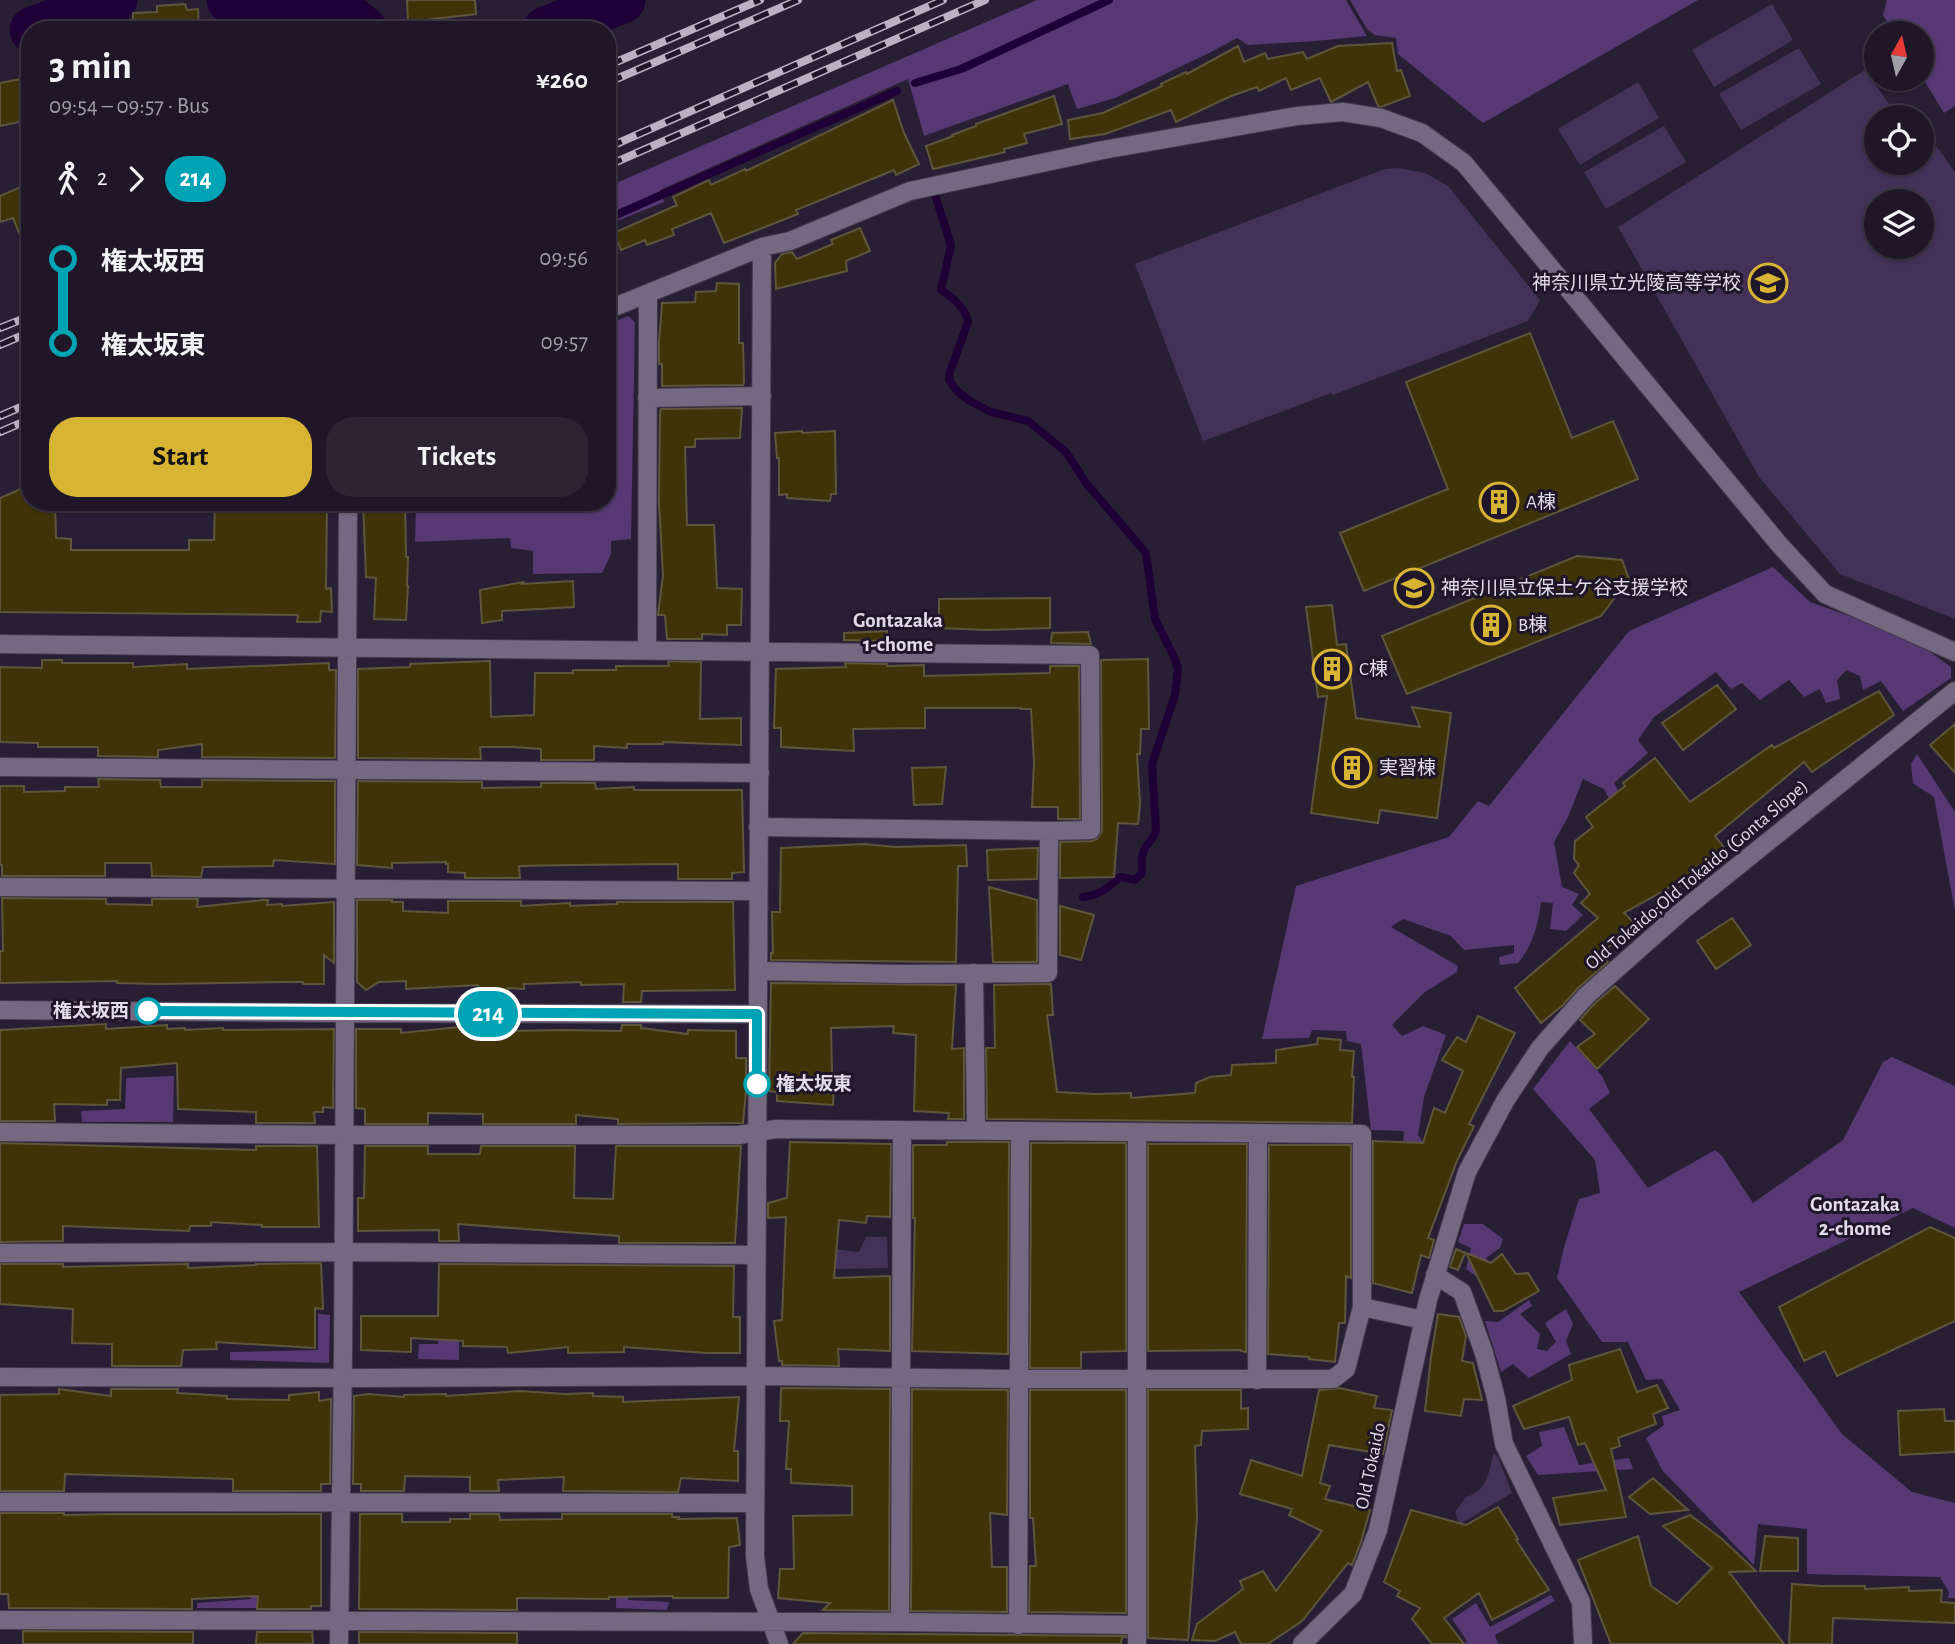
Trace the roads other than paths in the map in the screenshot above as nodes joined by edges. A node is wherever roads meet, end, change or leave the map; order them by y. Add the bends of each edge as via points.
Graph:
1 (762, 247) junction
2 (648, 294) junction
3 (616, 306) edge
4 (762, 396) junction
5 (647, 398) junction
6 (348, 511) edge
7 (0, 644) edge
8 (347, 647) junction
9 (647, 649) junction
10 (761, 649) junction
11 (1955, 652) edge
12 (1955, 691) edge
13 (0, 767) edge
14 (345, 771) junction
15 (760, 773) junction
16 (758, 827) junction
17 (1049, 831) junction
18 (0, 887) edge
19 (345, 890) junction
20 (757, 891) junction
21 (758, 971) junction
22 (974, 974) junction
23 (0, 1010) edge
24 (344, 1013) junction
25 (757, 1014) junction
26 (902, 1130) junction
27 (976, 1130) junction
28 (757, 1131) junction
29 (1020, 1131) junction
30 (0, 1132) edge
31 (1137, 1132) junction
32 (1258, 1133) junction
33 (344, 1135) junction
34 (344, 1252) junction
35 (0, 1253) edge
36 (757, 1255) junction
37 (1435, 1275) junction
38 (1362, 1307) junction
39 (1423, 1320) junction
40 (755, 1376) junction
41 (0, 1377) edge
42 (343, 1378) junction
43 (901, 1379) junction
44 (1019, 1379) junction
45 (1137, 1380) junction
46 (1257, 1380) junction
47 (0, 1502) edge
48 (341, 1503) junction
49 (755, 1503) junction
50 (0, 1620) edge
51 (339, 1620) junction
52 (770, 1622) junction
53 (900, 1622) junction
54 (1018, 1625) junction
55 (1137, 1625) junction
56 (339, 1644) edge
57 (779, 1644) edge
58 (1137, 1644) edge
59 (1303, 1644) edge
60 (1583, 1644) edge

1 - 2 street
1 - 4 street
1 - 11 street via 790,241 909,191 1102,150 1297,116 1343,112 1381,118 1422,133 1464,163 1777,543 1825,594
2 - 3 street
2 - 5 street
4 - 5 street
4 - 10 street
5 - 9 street
6 - 8 street
7 - 8 street
8 - 9 street
8 - 14 street
9 - 10 street
10 - 15 street
10 - 17 street via 1090,655 1091,830
12 - 37 street, Old Tokaido;Old Tokaido (Gonta Slope) via 1682,911 1586,996 1540,1048 1467,1172
13 - 14 street
14 - 15 street
14 - 19 street
15 - 16 street
16 - 17 street
16 - 20 street
17 - 22 street via 1048,973
18 - 19 street
19 - 20 street
19 - 24 street
20 - 21 street
21 - 22 street
21 - 25 street
22 - 27 street
23 - 24 street
24 - 25 street
24 - 33 street
25 - 28 street
26 - 27 street
26 - 28 street
26 - 43 street
27 - 29 street
28 - 33 street via 739,1135
28 - 36 street
29 - 31 street
29 - 44 street
30 - 33 street
31 - 32 street
31 - 45 street
32 - 38 street via 1362,1134
32 - 46 street
33 - 34 street
34 - 35 street
34 - 36 street
34 - 42 street
36 - 40 street
37 - 39 street, Old Tokaido
37 - 60 street via 1462,1292 1484,1353 1504,1444 1581,1602
38 - 39 street
38 - 46 street via 1346,1368 1334,1379
39 - 59 street, Old Tokaido via 1378,1530 1353,1594
40 - 42 street
40 - 43 street
40 - 49 street
41 - 42 street
42 - 48 street
43 - 44 street
43 - 53 street
44 - 45 street
44 - 54 street
45 - 46 street
45 - 55 street
47 - 48 street
48 - 49 street
48 - 51 street
49 - 52 street via 759,1589
50 - 51 street
51 - 52 street
51 - 56 street
52 - 53 street
52 - 57 street
53 - 54 street
54 - 55 street
55 - 58 street

